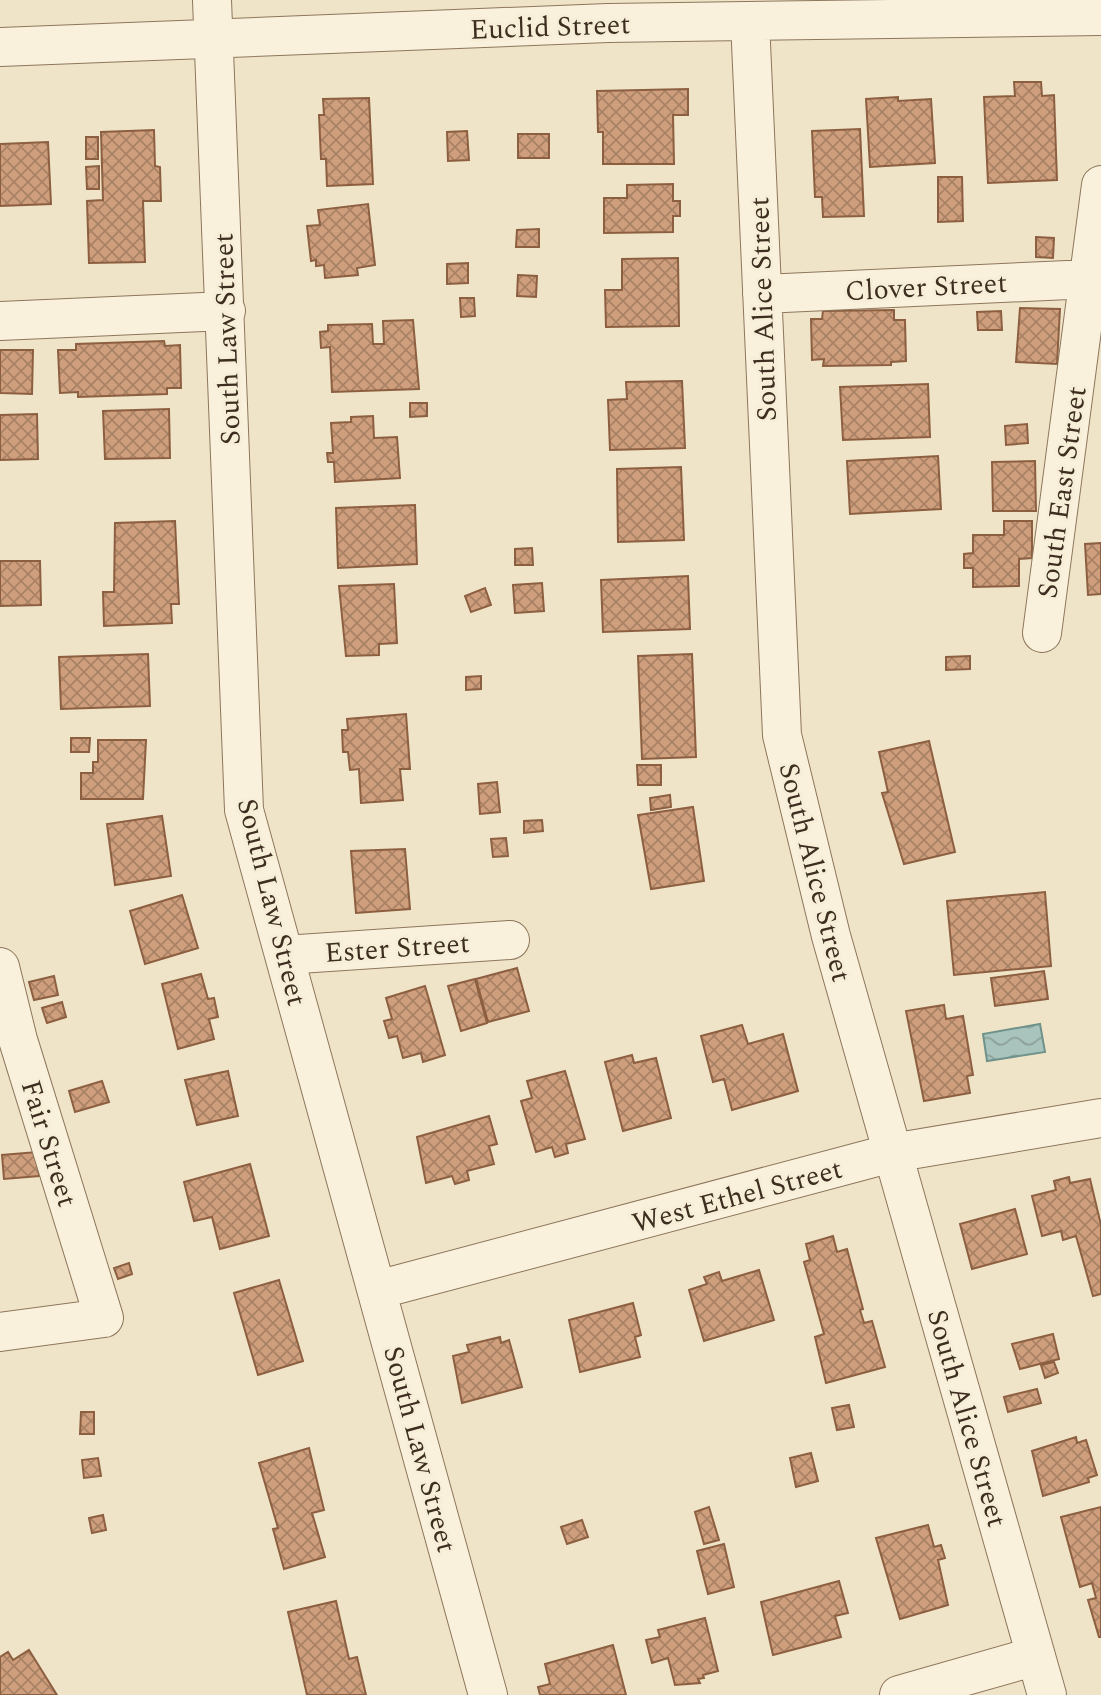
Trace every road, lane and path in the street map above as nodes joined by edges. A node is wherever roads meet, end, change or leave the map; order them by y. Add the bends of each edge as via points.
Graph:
1 (613, 12) edge
2 (1101, 16) edge
3 (213, 18) edge
4 (750, 22) junction
5 (0, 47) edge
6 (1101, 185) edge
7 (1090, 279) junction
8 (762, 294) junction
9 (226, 311) junction
10 (0, 321) edge
11 (1042, 633) dead end
12 (510, 940) dead end
13 (284, 955) junction
14 (0, 967) edge
15 (1101, 1118) edge
16 (892, 1153) junction
17 (377, 1290) junction
18 (0, 1332) edge
19 (1036, 1656) junction
20 (488, 1695) edge
21 (899, 1695) edge
22 (1047, 1695) edge

1 - 3 street, Euclid Street
1 - 4 street, Euclid Street
2 - 4 street, Euclid Street
3 - 5 street, Euclid Street
3 - 9 street, South Law Street
4 - 8 street, South Alice Street
6 - 7 street, South East Street
7 - 8 street, Clover Street
7 - 11 street, South East Street
8 - 16 street, South Alice Street via 782,735 831,936
9 - 10 street
9 - 13 street, South Law Street via 244,810
12 - 13 street, Ester Street
13 - 17 street, South Law Street
14 - 18 street, Fair Street via 104,1318
15 - 16 street, West Ethel Street
16 - 17 street, West Ethel Street
16 - 19 street, South Alice Street
17 - 20 street, South Law Street
19 - 21 street
19 - 22 street, South Alice Street

